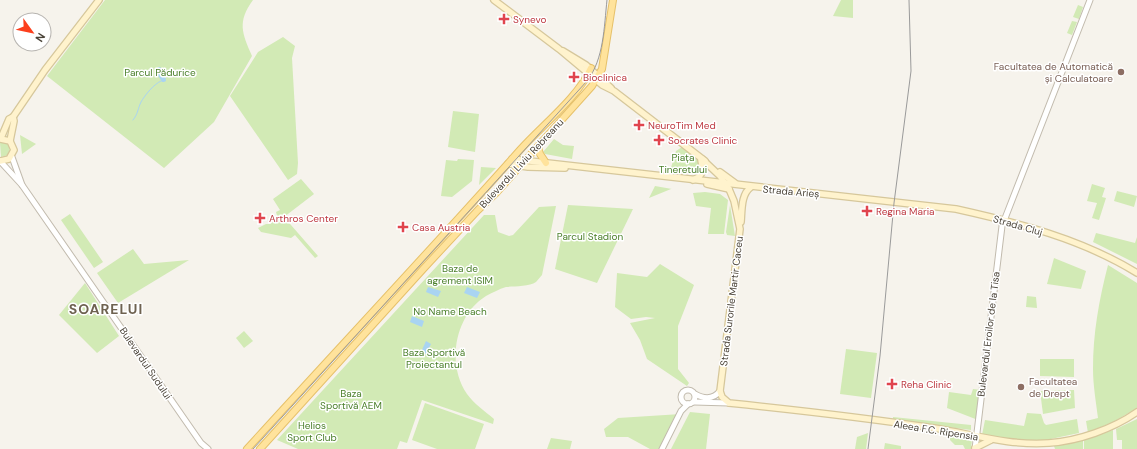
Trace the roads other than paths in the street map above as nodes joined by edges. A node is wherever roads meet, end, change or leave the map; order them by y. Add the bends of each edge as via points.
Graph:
1 (99, 0) edge
2 (494, 0) edge
3 (613, 0) edge
4 (1090, 0) edge
5 (590, 71) junction
6 (598, 78) junction
7 (13, 117) junction
8 (1, 138) edge
9 (10, 141) junction
10 (538, 147) junction
11 (12, 157) junction
12 (701, 158) junction
13 (526, 160) junction
14 (0, 161) edge
15 (510, 161) junction
16 (546, 162) junction
17 (521, 166) junction
18 (573, 167) junction
19 (692, 180) junction
20 (725, 184) junction
21 (22, 185) junction
22 (739, 186) junction
23 (751, 187) junction
24 (729, 189) junction
25 (891, 202) joint
26 (1004, 220) junction
27 (740, 229) junction
28 (1137, 274) edge
29 (720, 391) junction
30 (695, 394) junction
31 (682, 400) junction
32 (694, 402) junction
33 (729, 403) junction
34 (688, 404) junction
35 (681, 411) junction
36 (1137, 412) edge
37 (977, 436) junction
38 (992, 439) junction
39 (201, 443) junction
40 (201, 449) edge
41 (208, 449) edge
42 (247, 449) edge
43 (260, 449) edge
44 (662, 449) edge
45 (975, 449) edge

1 - 7 main road via 41,75
2 - 5 main road
3 - 6 main road
4 - 26 street, Bulevardul Eroilor de la Tisa
5 - 6 main road
5 - 15 main road, Bulevardul Liviu Rebreanu via 557,112
6 - 10 main road, Bulevardul Liviu Rebreanu
6 - 12 main road
7 - 8 main road via 9,119
7 - 9 main road
8 - 9 main road
9 - 11 main road via 14,147
10 - 13 main road, Bulevardul Liviu Rebreanu
10 - 16 main road
11 - 14 main road
11 - 21 street, Bulevardul Sudului
12 - 19 main road via 703,171 699,177
12 - 20 main road, Strada Surorile Martir Caceu
12 - 22 main road
13 - 15 main road, Strada Arieș
13 - 16 main road, Strada Arieș
13 - 17 main road, Bulevardul Liviu Rebreanu
14 - 21 street, Bulevardul Sudului
15 - 17 main road, Strada Arieș
15 - 42 main road, Bulevardul Liviu Rebreanu
16 - 18 main road, Strada Arieș
17 - 18 main road, Strada Arieș
17 - 43 main road, Bulevardul Liviu Rebreanu via 425,267
18 - 19 main road, Strada Arieș
19 - 20 main road, Strada Arieș
19 - 24 main road, Strada Arieș
20 - 22 main road, Strada Arieș
20 - 24 main road, Strada Surorile Martir Caceu
21 - 39 street, Bulevardul Sudului
22 - 23 main road, Strada Arieș
23 - 25 main road, Strada Arieș
23 - 27 main road via 744,198
24 - 27 main road, Strada Surorile Martir Caceu
25 - 26 main road, Strada Cluj via 956,209
26 - 28 main road, Strada Cluj via 1073,241
26 - 37 street, Bulevardul Eroilor de la Tisa
27 - 29 main road, Strada Surorile Martir Caceu
29 - 30 street via 708,398
29 - 33 main road
30 - 31 street via 691,390 686,390 681,395
30 - 32 street
31 - 34 street
31 - 35 street
32 - 33 street, Aleea F.C. Ripensia
32 - 34 street
33 - 37 main road, Aleea F.C. Ripensia via 927,427
34 - 35 street
35 - 44 street
36 - 38 main road, Aleea F.C. Ripensia via 1091,434 1061,442 1013,443
37 - 38 main road, Aleea F.C. Ripensia
37 - 45 street, Bulevardul Eroilor de la Tisa
38 - 45 main road
39 - 40 street
39 - 41 street, Bulevardul Sudului

